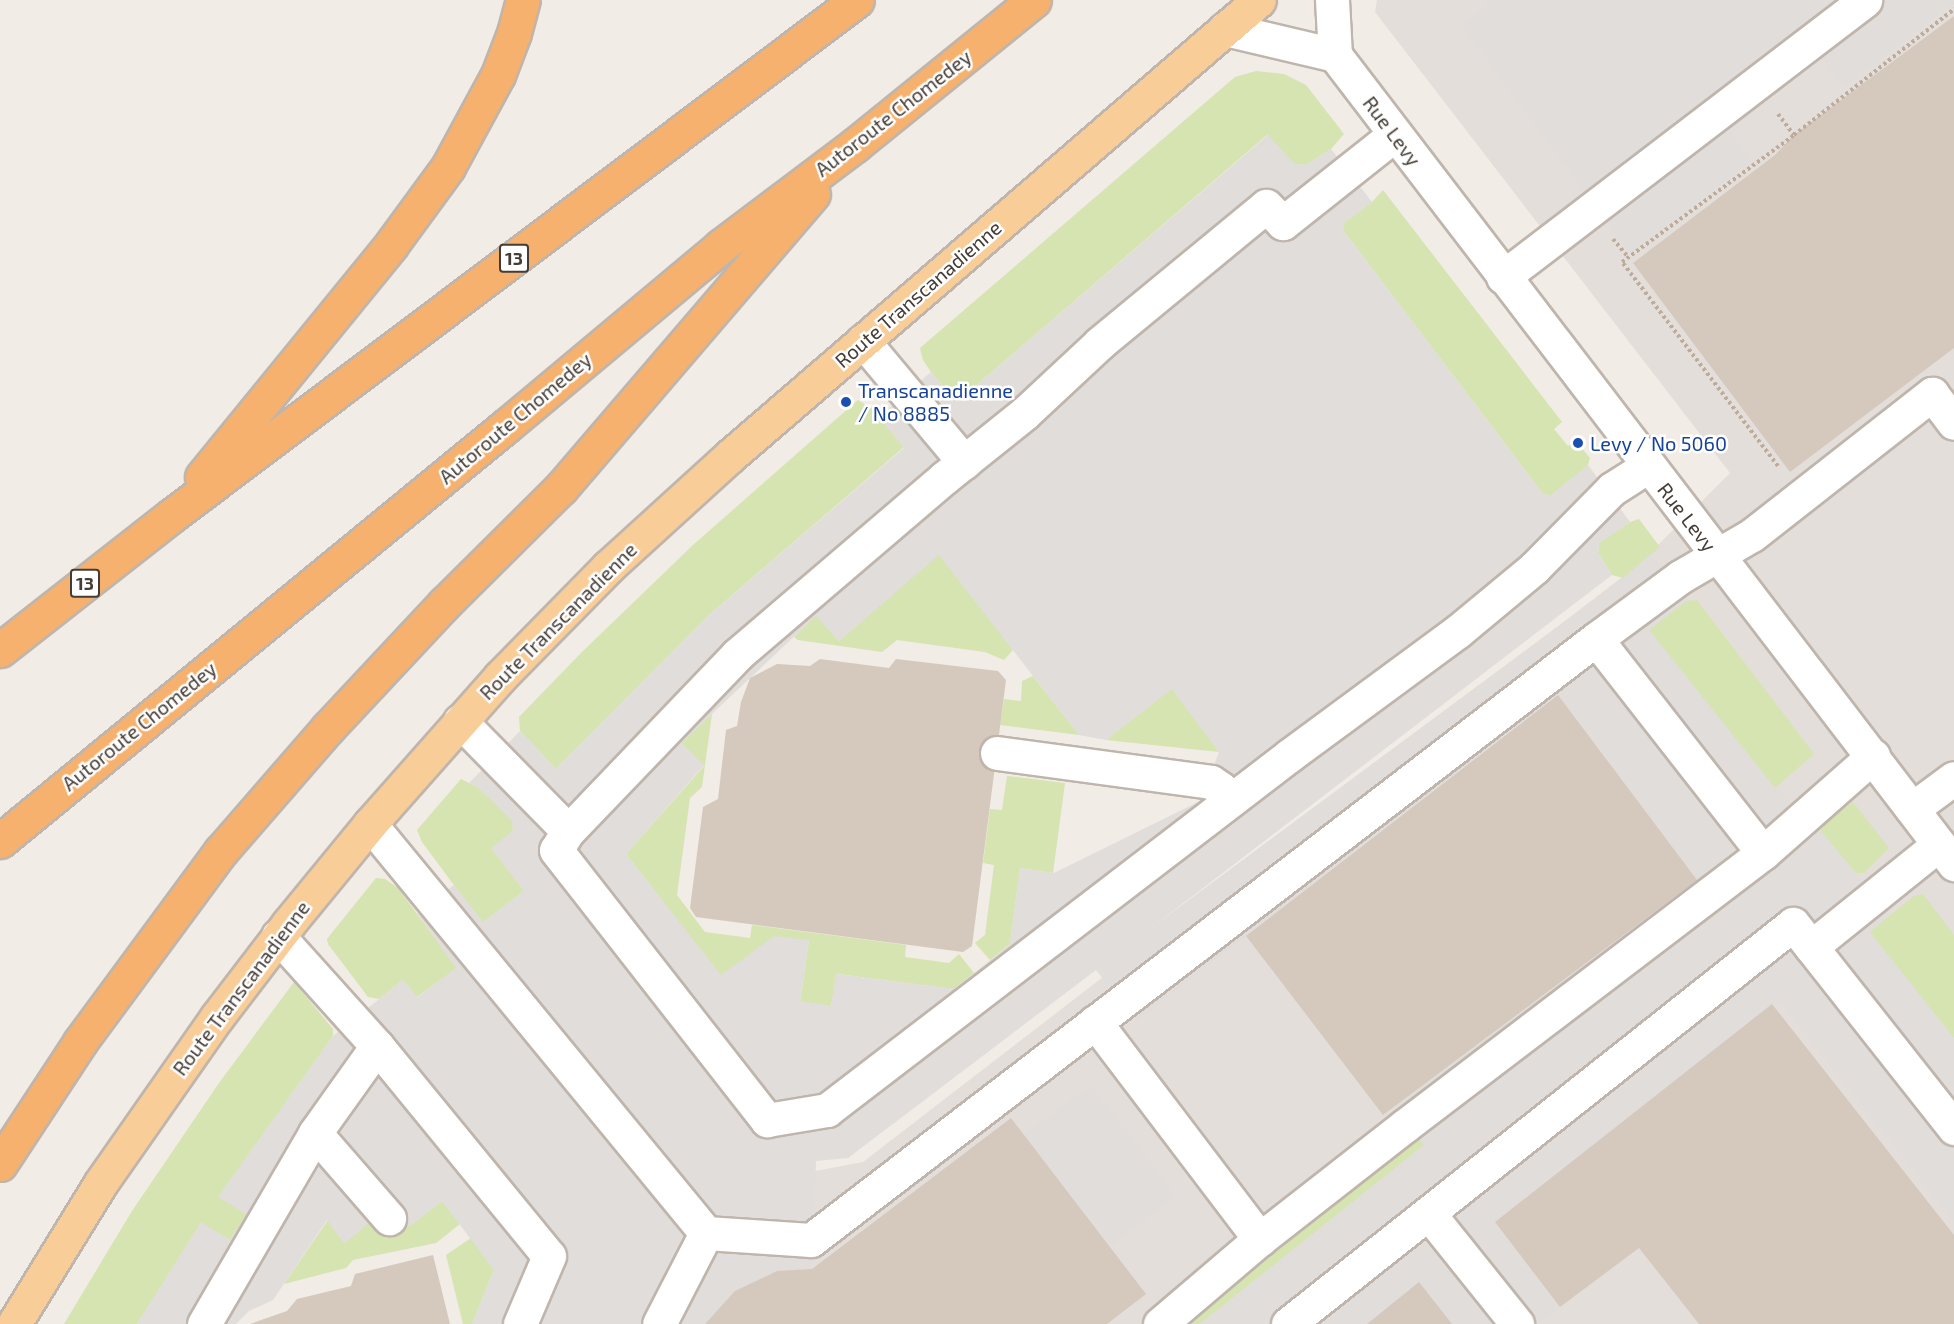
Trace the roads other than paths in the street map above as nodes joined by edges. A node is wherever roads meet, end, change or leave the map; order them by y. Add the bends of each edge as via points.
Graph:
1 (523, 0) edge
2 (857, 0) edge
3 (1034, 0) edge
4 (1259, 0) edge
5 (1332, 0) edge
6 (1865, 0) edge
7 (1225, 29) junction
8 (1335, 55) junction
9 (1394, 135) junction
10 (855, 145) junction
11 (1503, 277) junction
12 (863, 341) junction
13 (1943, 386) edge
14 (1954, 423) edge
15 (963, 462) junction
16 (1648, 466) junction
17 (171, 516) junction
18 (1716, 555) junction
19 (1596, 639) junction
20 (0, 650) edge
21 (460, 721) junction
22 (997, 753) dead end
23 (1873, 756) junction
24 (1954, 778) edge
25 (1230, 801) junction
26 (1912, 808) junction
27 (370, 824) junction
28 (568, 831) junction
29 (0, 841) edge
30 (1763, 853) junction
31 (1947, 854) edge
32 (278, 936) junction
33 (1811, 947) junction
34 (1095, 1022) junction
35 (377, 1046) junction
36 (1954, 1128) edge
37 (315, 1133) junction
38 (0, 1164) edge
39 (1429, 1214) junction
40 (389, 1218) dead end
41 (706, 1233) junction
42 (1260, 1239) junction
43 (14, 1324) edge
44 (204, 1324) edge
45 (520, 1324) edge
46 (659, 1324) edge
47 (1160, 1324) edge
48 (1288, 1324) edge
49 (1517, 1324) edge

1 - 17 highway via 498,75 448,167 391,244
2 - 17 highway, 13
3 - 10 highway, Autoroute Chomedey
4 - 7 main road, Route Transcanadienne
5 - 8 street
6 - 11 street
7 - 8 street
7 - 12 main road, Route Transcanadienne
8 - 9 street, Rue Levy
9 - 11 street, Rue Levy
9 - 15 street via 1283,223 1266,206
10 - 29 highway, Autoroute Chomedey via 721,246
10 - 38 highway via 561,488 444,604 228,843 80,1042
11 - 16 street, Rue Levy
12 - 15 street
12 - 21 main road, Route Transcanadienne via 608,567
13 - 14 street
13 - 18 street via 1752,535
15 - 28 street via 738,654
16 - 18 street, Rue Levy
16 - 25 street via 1612,489 1534,568 1457,632
17 - 20 highway, 13
18 - 19 street
18 - 23 street, Rue Levy
19 - 30 street
19 - 34 street
21 - 27 main road, Route Transcanadienne
21 - 28 street
22 - 25 street via 1211,782
23 - 26 street, Rue Levy
23 - 30 street
24 - 26 street
25 - 28 street via 827,1110 767,1120 556,850
26 - 31 street, Rue Levy
27 - 32 main road, Route Transcanadienne
27 - 41 street
30 - 42 street
31 - 33 street
32 - 35 street
32 - 43 main road, Route Transcanadienne via 153,1105
33 - 36 street
33 - 39 street via 1793,924
34 - 41 street via 811,1240
34 - 42 street
35 - 37 street
35 - 45 street via 549,1256
37 - 40 street
37 - 44 street
39 - 48 street
39 - 49 street
41 - 46 street
42 - 47 street

